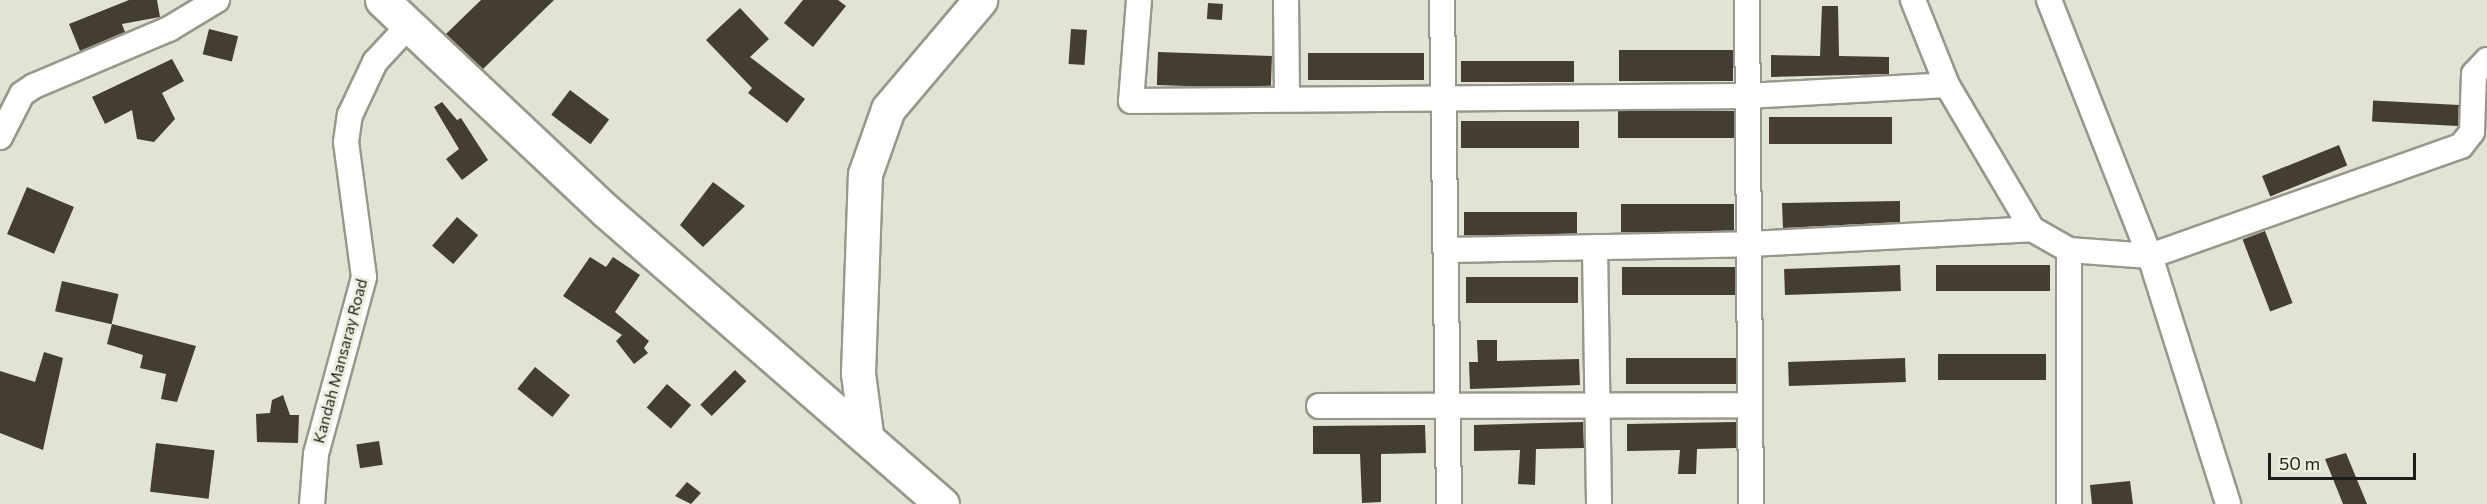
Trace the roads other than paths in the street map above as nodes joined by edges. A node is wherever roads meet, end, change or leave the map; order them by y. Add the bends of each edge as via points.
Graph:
1 (217, 0) edge
2 (382, 0) edge
3 (980, 0) edge
4 (1139, 0) edge
5 (1286, 0) edge
6 (1442, 0) edge
7 (1747, 0) edge
8 (1913, 0) edge
9 (2049, 0) edge
10 (411, 23) junction
11 (2487, 60) edge
12 (1947, 85) junction
13 (1441, 96) junction
14 (1746, 96) junction
15 (1287, 98) junction
16 (0, 137) edge
17 (2032, 230) junction
18 (1750, 244) junction
19 (1595, 247) junction
20 (1448, 250) junction
21 (2068, 250) junction
22 (2150, 256) junction
23 (1749, 405) junction
24 (1319, 406) dead end
25 (1597, 406) junction
26 (1449, 407) junction
27 (866, 434) junction
28 (312, 504) edge
29 (942, 504) edge
30 (1449, 504) edge
31 (1599, 504) edge
32 (1751, 504) edge
33 (2069, 504) edge
34 (2228, 504) edge

1 - 16 street via 169,29 21,94
2 - 10 main road
3 - 27 main road via 888,109 865,174 858,373
4 - 15 street via 1131,100
5 - 15 street
6 - 13 street
7 - 14 street
8 - 12 street
9 - 22 street
10 - 27 main road via 606,211
10 - 28 street, Kandah Mansaray Road via 375,62 350,115 346,142 364,277 316,454
11 - 22 street via 2474,74 2472,132 2461,146
12 - 14 street
12 - 17 street
13 - 14 street
13 - 15 street
13 - 20 street
14 - 18 street
17 - 18 street
17 - 21 street
18 - 19 street
18 - 23 street
19 - 20 street
19 - 25 street
20 - 26 street
21 - 22 street
21 - 33 street
22 - 34 street
23 - 25 street
23 - 32 street
24 - 26 street
25 - 26 street
25 - 31 street
26 - 30 street
27 - 29 main road

